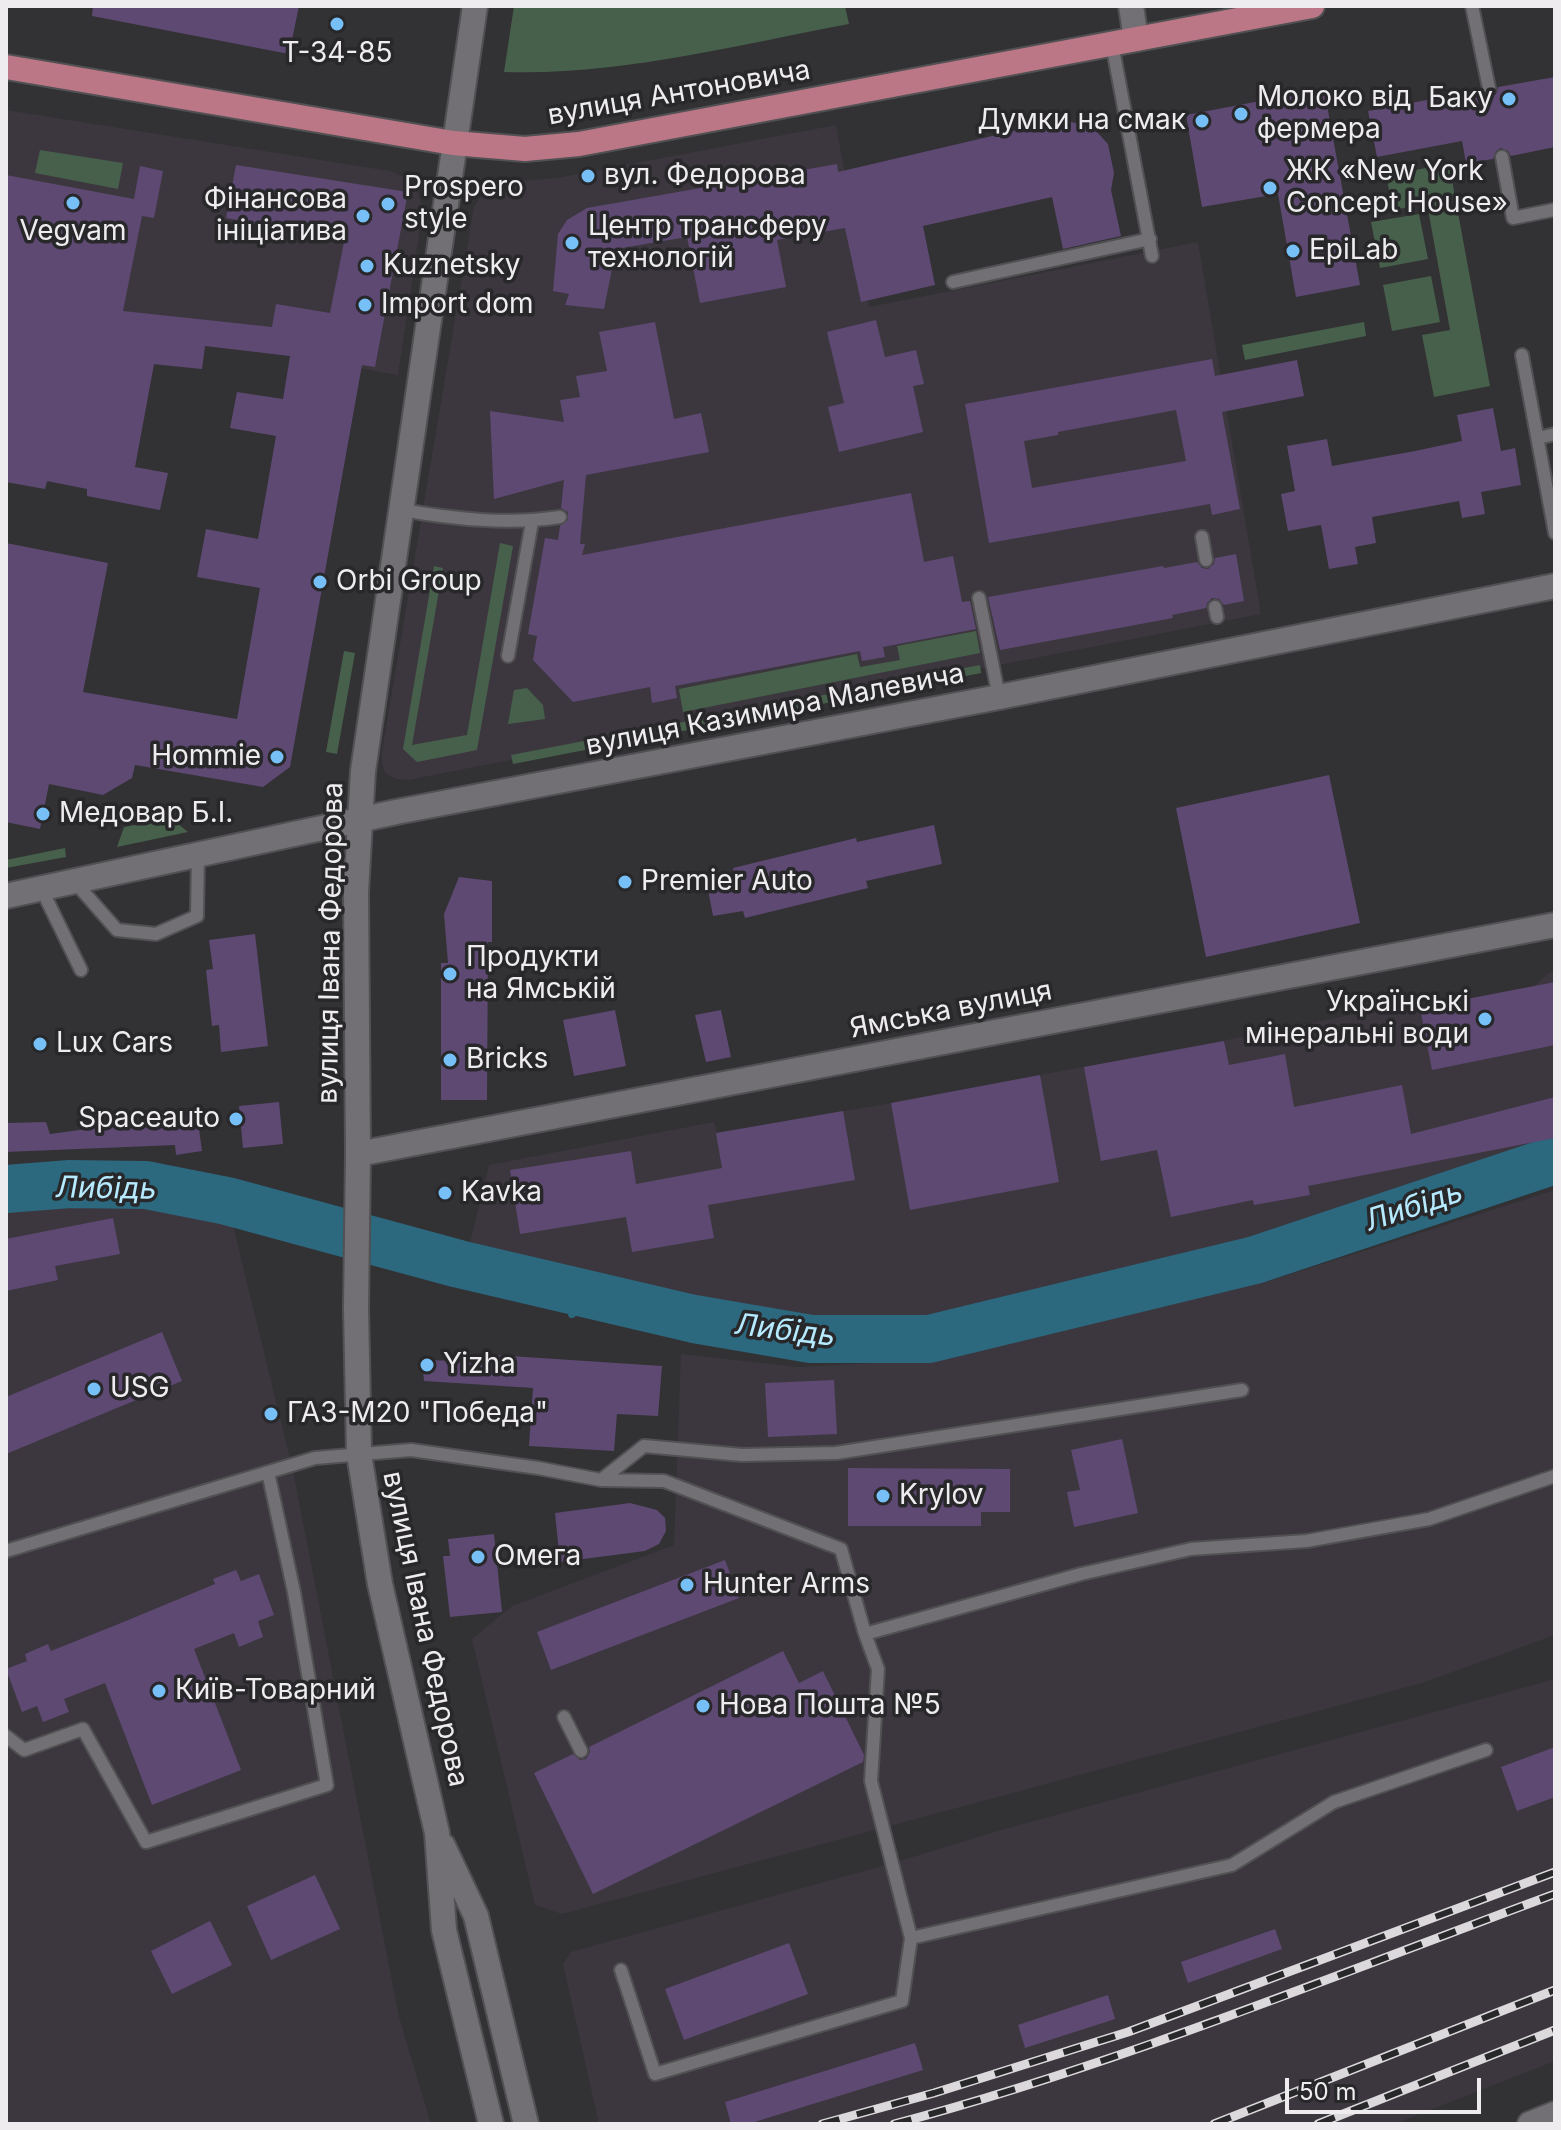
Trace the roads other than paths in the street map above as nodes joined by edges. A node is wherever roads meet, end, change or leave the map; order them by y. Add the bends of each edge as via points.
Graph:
1 (475, 6) edge
2 (1131, 6) edge
3 (1312, 6) edge
4 (1472, 6) edge
5 (1124, 41) junction
6 (6, 67) edge
7 (1489, 88) dead end
8 (453, 143) junction
9 (1502, 157) dead end
10 (1553, 210) dead end
11 (1150, 239) junction
12 (1152, 256) dead end
13 (953, 282) dead end
14 (1522, 355) dead end
15 (1555, 434) edge
16 (1538, 438) junction
17 (402, 510) junction
18 (560, 517) dead end
19 (532, 522) junction
20 (1555, 533) edge
21 (1202, 537) dead end
22 (1206, 560) dead end
23 (1555, 586) edge
24 (979, 598) dead end
25 (508, 656) dead end
26 (999, 697) junction
27 (359, 820) junction
28 (198, 855) junction
29 (74, 881) junction
30 (41, 888) junction
31 (6, 896) edge
32 (1555, 925) edge
33 (81, 970) dead end
34 (358, 1154) junction
35 (1242, 1390) dead end
36 (359, 1454) junction
37 (268, 1472) junction
38 (1555, 1476) edge
39 (601, 1480) junction
40 (6, 1551) edge
41 (865, 1634) junction
42 (564, 1717) dead end
43 (6, 1736) edge
44 (1486, 1750) dead end
45 (581, 1751) dead end
46 (437, 1833) junction
47 (911, 1938) junction
48 (621, 1970) dead end
49 (1555, 2114) edge
50 (491, 2124) edge
51 (526, 2124) edge
52 (1530, 2124) edge

1 - 8 main road, вулиця Івана Федорова
2 - 5 main road
3 - 5 main road, вулиця Антоновича
4 - 7 lane
5 - 8 main road, вулиця Антоновича via 579,144 525,149
5 - 11 lane
6 - 8 main road, вулиця Антоновича
8 - 17 main road, вулиця Івана Федорова
9 - 10 lane via 1513,218
11 - 12 lane
11 - 13 lane
14 - 16 lane
15 - 16 lane
16 - 20 lane
17 - 19 lane
17 - 27 main road, вулиця Івана Федорова
18 - 19 lane
19 - 25 lane
21 - 22 lane
23 - 26 main road, вулиця Казимира Малевича
24 - 26 lane
26 - 27 main road, вулиця Казимира Малевича
27 - 28 main road, вулиця Казимира Малевича
27 - 34 main road, вулиця Івана Федорова
28 - 29 main road, вулиця Казимира Малевича
28 - 29 lane via 197,916 156,934 117,930
29 - 30 main road, вулиця Казимира Малевича
30 - 31 main road, вулиця Казимира Малевича
30 - 33 lane
32 - 34 main road, Ямська вулиця
34 - 36 main road, вулиця Івана Федорова
35 - 39 lane via 836,1453 742,1455 644,1446
36 - 37 lane via 315,1458
36 - 39 lane via 411,1450
36 - 46 main road, вулиця Івана Федорова via 380,1584
37 - 40 lane
37 - 43 lane via 327,1785 146,1842 83,1729 24,1750
38 - 41 lane via 1429,1519 1306,1541 1191,1549
39 - 41 lane via 664,1481 841,1549
41 - 47 lane via 878,1669 871,1781
42 - 45 lane
44 - 47 lane via 1334,1802 1232,1865
46 - 50 main road, вулиця Івана Федорова via 444,1930
46 - 51 main road, вулиця Івана Федорова via 476,1916
47 - 48 lane via 902,2001 655,2074
49 - 52 main road

